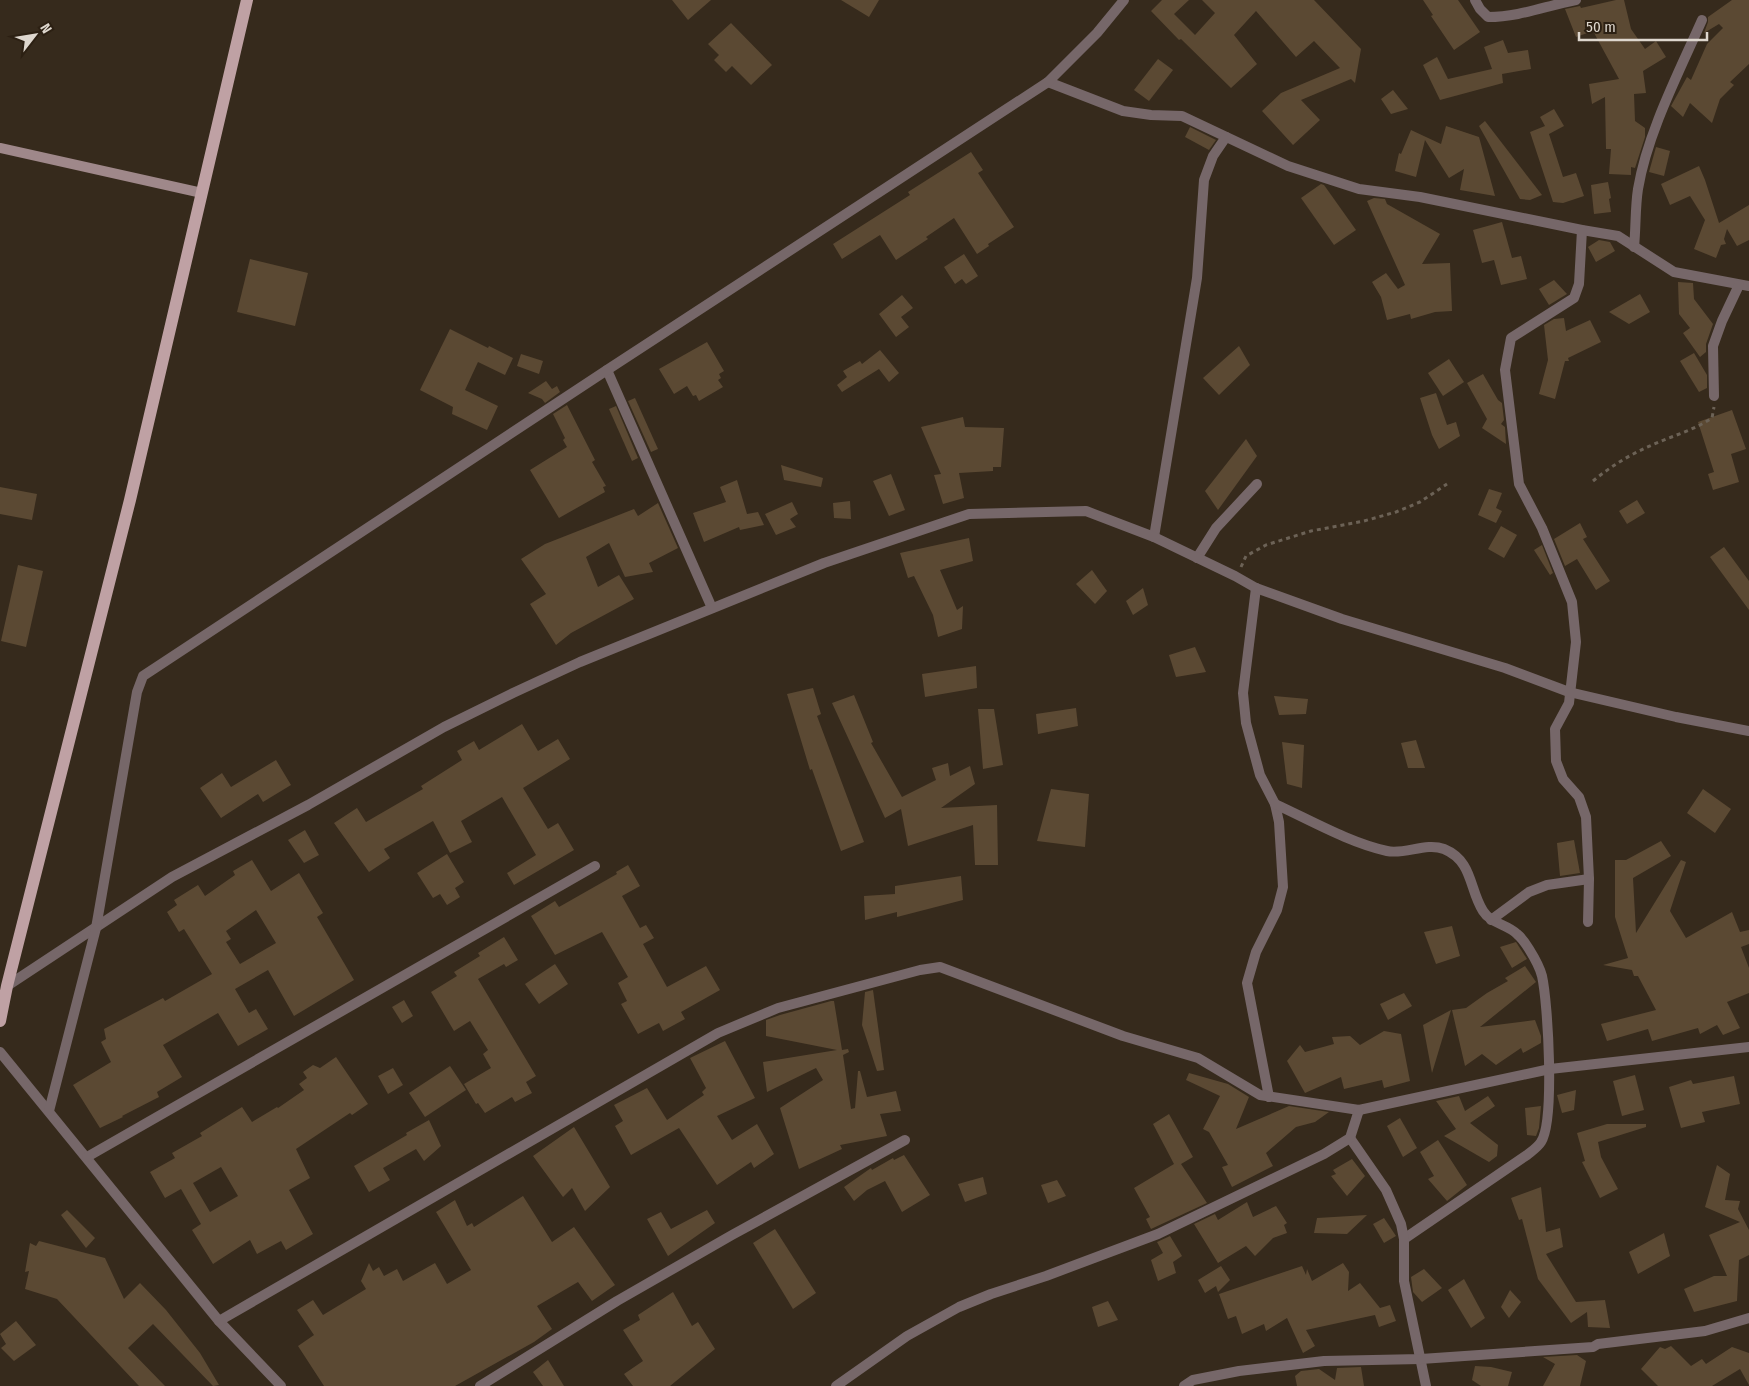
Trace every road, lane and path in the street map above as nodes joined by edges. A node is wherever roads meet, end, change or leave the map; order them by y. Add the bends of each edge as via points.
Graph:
1 (246, 0) edge
2 (1124, 0) edge
3 (1475, 0) edge
4 (1576, 0) edge
5 (1702, 20) dead end
6 (1048, 82) junction
7 (1226, 137) junction
8 (0, 148) edge
9 (202, 193) junction
10 (1582, 230) junction
11 (1634, 247) junction
12 (1744, 286) edge
13 (607, 370) junction
14 (1714, 396) joint
15 (1593, 481) dead end
16 (1257, 484) dead end
17 (1447, 484) dead end
18 (1154, 537) junction
19 (1197, 558) junction
20 (1235, 576) junction
21 (1256, 588) junction
22 (712, 608) junction
23 (1570, 692) junction
24 (1749, 730) edge
25 (1275, 804) junction
26 (595, 866) dead end
27 (1589, 879) junction
28 (1491, 920) junction
29 (1588, 922) dead end
30 (96, 928) junction
31 (7, 986) junction
32 (0, 1021) edge
33 (1749, 1047) edge
34 (0, 1052) edge
35 (1550, 1069) junction
36 (1269, 1096) junction
37 (1360, 1110) junction
38 (49, 1111) junction
39 (1350, 1138) junction
40 (905, 1140) dead end
41 (87, 1157) junction
42 (1404, 1239) junction
43 (1749, 1318) edge
44 (219, 1321) junction
45 (1421, 1359) junction
46 (281, 1386) edge
47 (480, 1386) edge
48 (836, 1386) edge
49 (1184, 1386) edge
50 (1426, 1386) edge

1 - 9 main road
2 - 6 street
3 - 4 street via 1488,16 1505,17
5 - 11 street via 1647,154 1638,190
6 - 7 street via 1123,111 1182,116
6 - 13 street
7 - 10 street via 1288,166 1359,189 1420,197
7 - 18 street via 1213,156 1204,180 1197,278
8 - 9 main road
9 - 31 main road via 130,500
10 - 11 street via 1618,236
10 - 23 street via 1579,284 1574,298 1511,338 1505,370 1519,484 1542,528 1572,602 1576,642
11 - 12 street via 1674,272
12 - 14 street via 1722,321 1713,346
13 - 22 street
13 - 30 street via 143,676 137,692
14 - 15 path via 1712,418 1651,445 1612,466
16 - 19 street via 1216,528
17 - 20 path via 1420,502 1396,512 1266,545 1246,556
18 - 19 street
18 - 22 street via 1086,511 969,514 824,564
19 - 20 street
20 - 21 street
21 - 23 street
21 - 25 street via 1243,693 1246,723 1260,775
22 - 30 street via 580,662 444,727 308,805 172,877
23 - 24 street
23 - 27 street via 1569,703 1555,729 1556,761 1563,779 1579,797 1586,817
25 - 28 street via 1353,839 1389,851 1443,849 1460,859 1483,911
25 - 36 street via 1283,887 1247,983
26 - 41 street
27 - 28 street via 1529,892
27 - 29 street
28 - 35 street via 1517,934 1530,950 1541,974 1546,994
30 - 31 street
30 - 38 street
31 - 32 main road
33 - 35 street
34 - 38 street
35 - 37 street
35 - 42 street via 1547,1123 1542,1142 1528,1155
36 - 37 street
36 - 44 street via 1260,1095 1198,1058 1123,1036 940,967 920,970 778,1008 718,1033
37 - 39 street
38 - 41 street
39 - 42 street via 1386,1190 1402,1224
39 - 48 street via 1324,1154 1158,1234 959,1307 906,1336
40 - 47 street via 732,1234
41 - 44 street
42 - 45 street via 1404,1281
43 - 45 street via 1706,1330 1593,1347
44 - 46 street
45 - 49 street via 1296,1364 1193,1380
45 - 50 street

